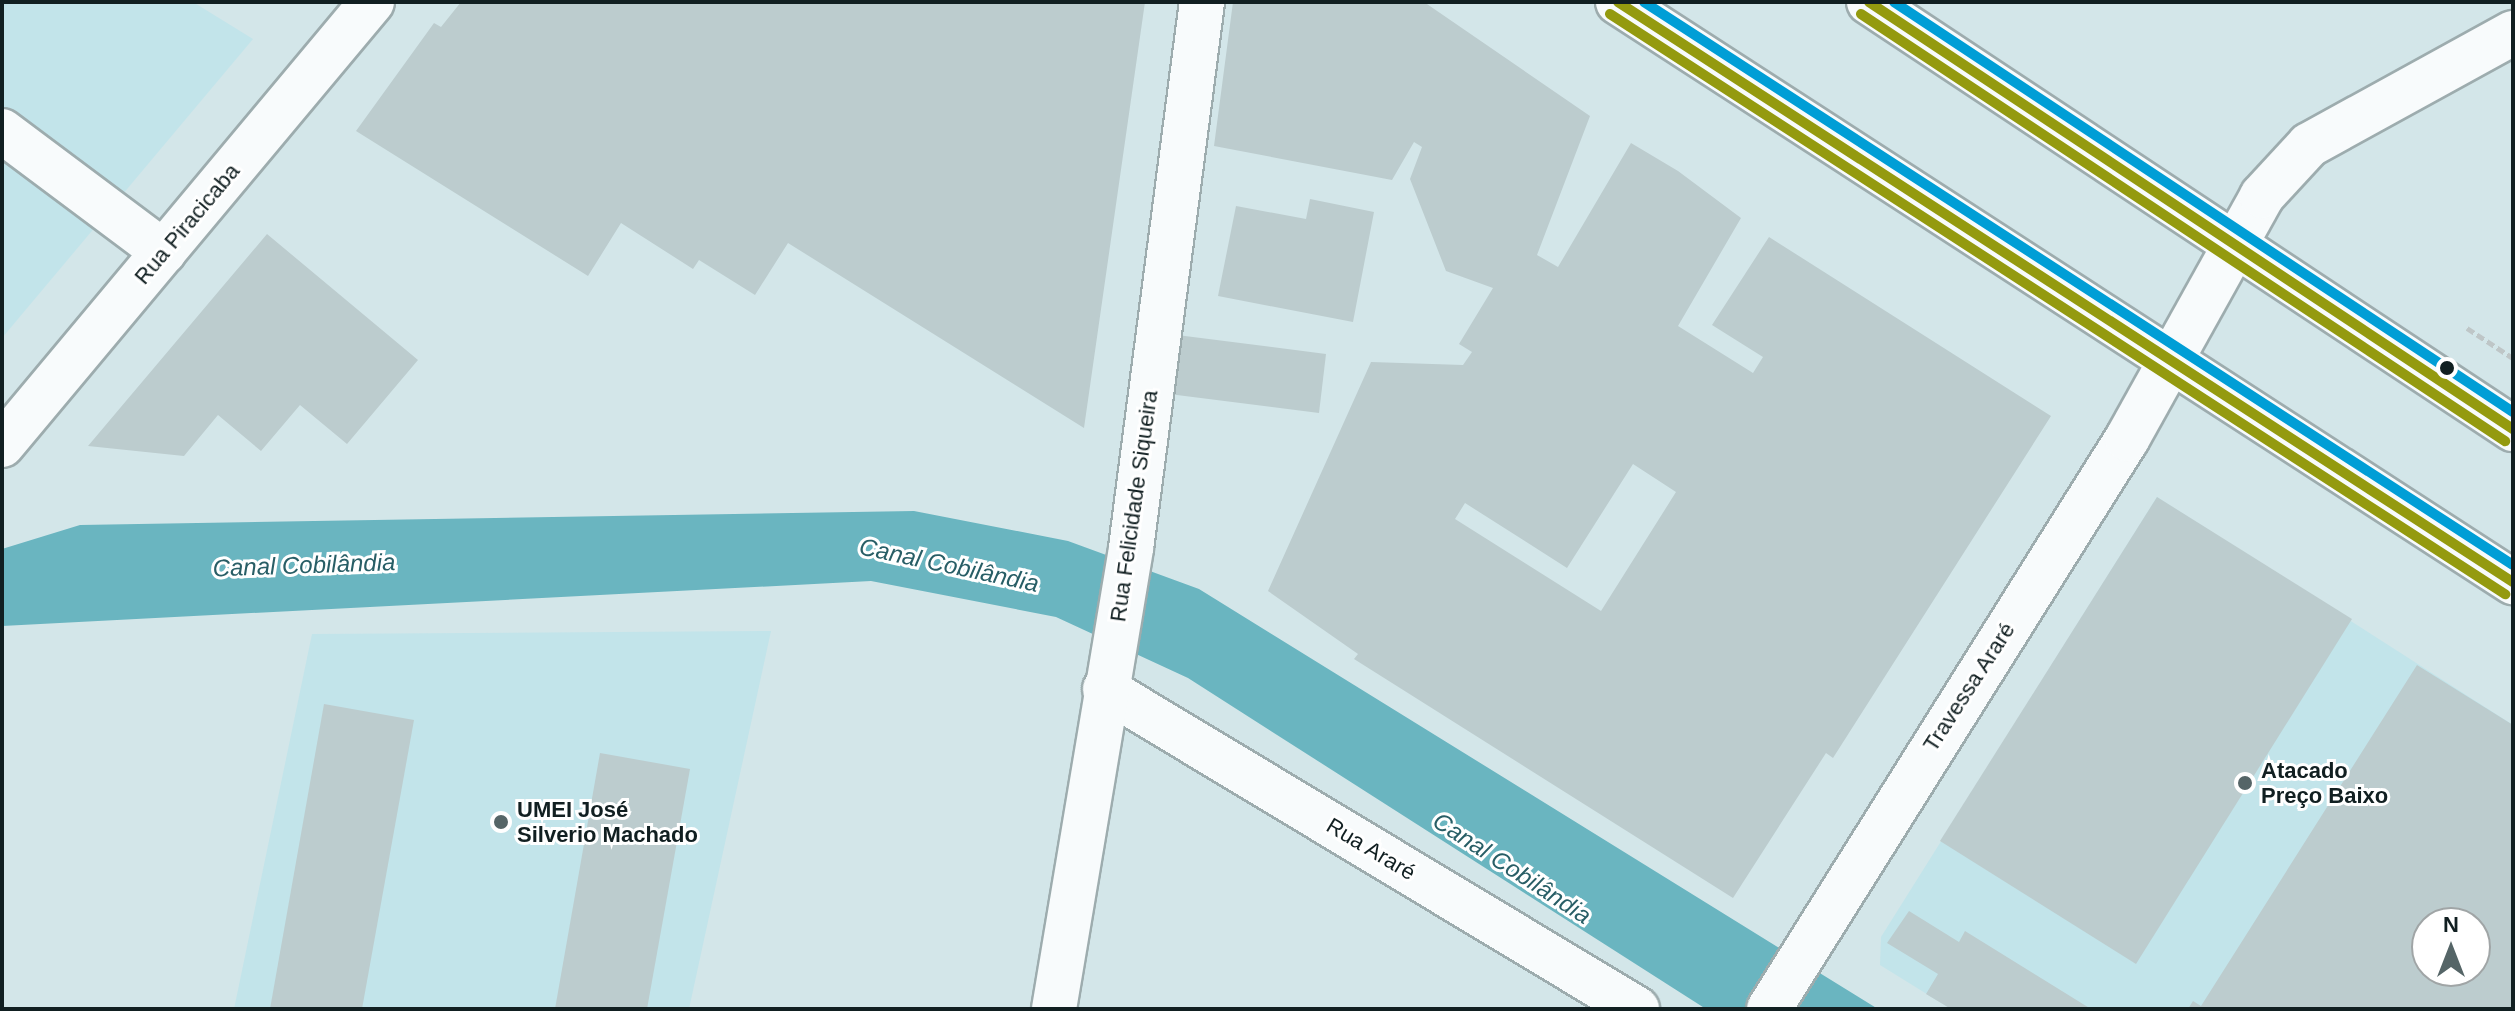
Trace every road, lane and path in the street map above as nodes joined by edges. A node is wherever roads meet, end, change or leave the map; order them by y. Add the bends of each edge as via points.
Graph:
1 (1202, 2) edge
2 (1618, 2) edge
3 (1869, 2) edge
4 (370, 3) edge
5 (2513, 33) edge
6 (2, 131) edge
7 (2234, 245) junction
8 (164, 252) junction
9 (2169, 365) junction
10 (2513, 429) edge
11 (2, 445) edge
12 (2513, 582) edge
13 (1107, 679) junction
14 (1054, 1009) edge
15 (1637, 1009) edge
16 (1769, 1009) edge

1 - 13 street, Rua Felicidade Siqueira via 1131,548
2 - 9 street
3 - 7 street
4 - 8 street, Rua Piracicaba
5 - 7 street, Travessa Araré via 2309,145 2262,196
6 - 8 street
7 - 9 street, Travessa Araré
7 - 10 street
8 - 11 street, Rua Piracicaba
9 - 12 street
9 - 16 street, Travessa Araré
13 - 14 street, Rua Felicidade Siqueira
13 - 15 street, Rua Araré

